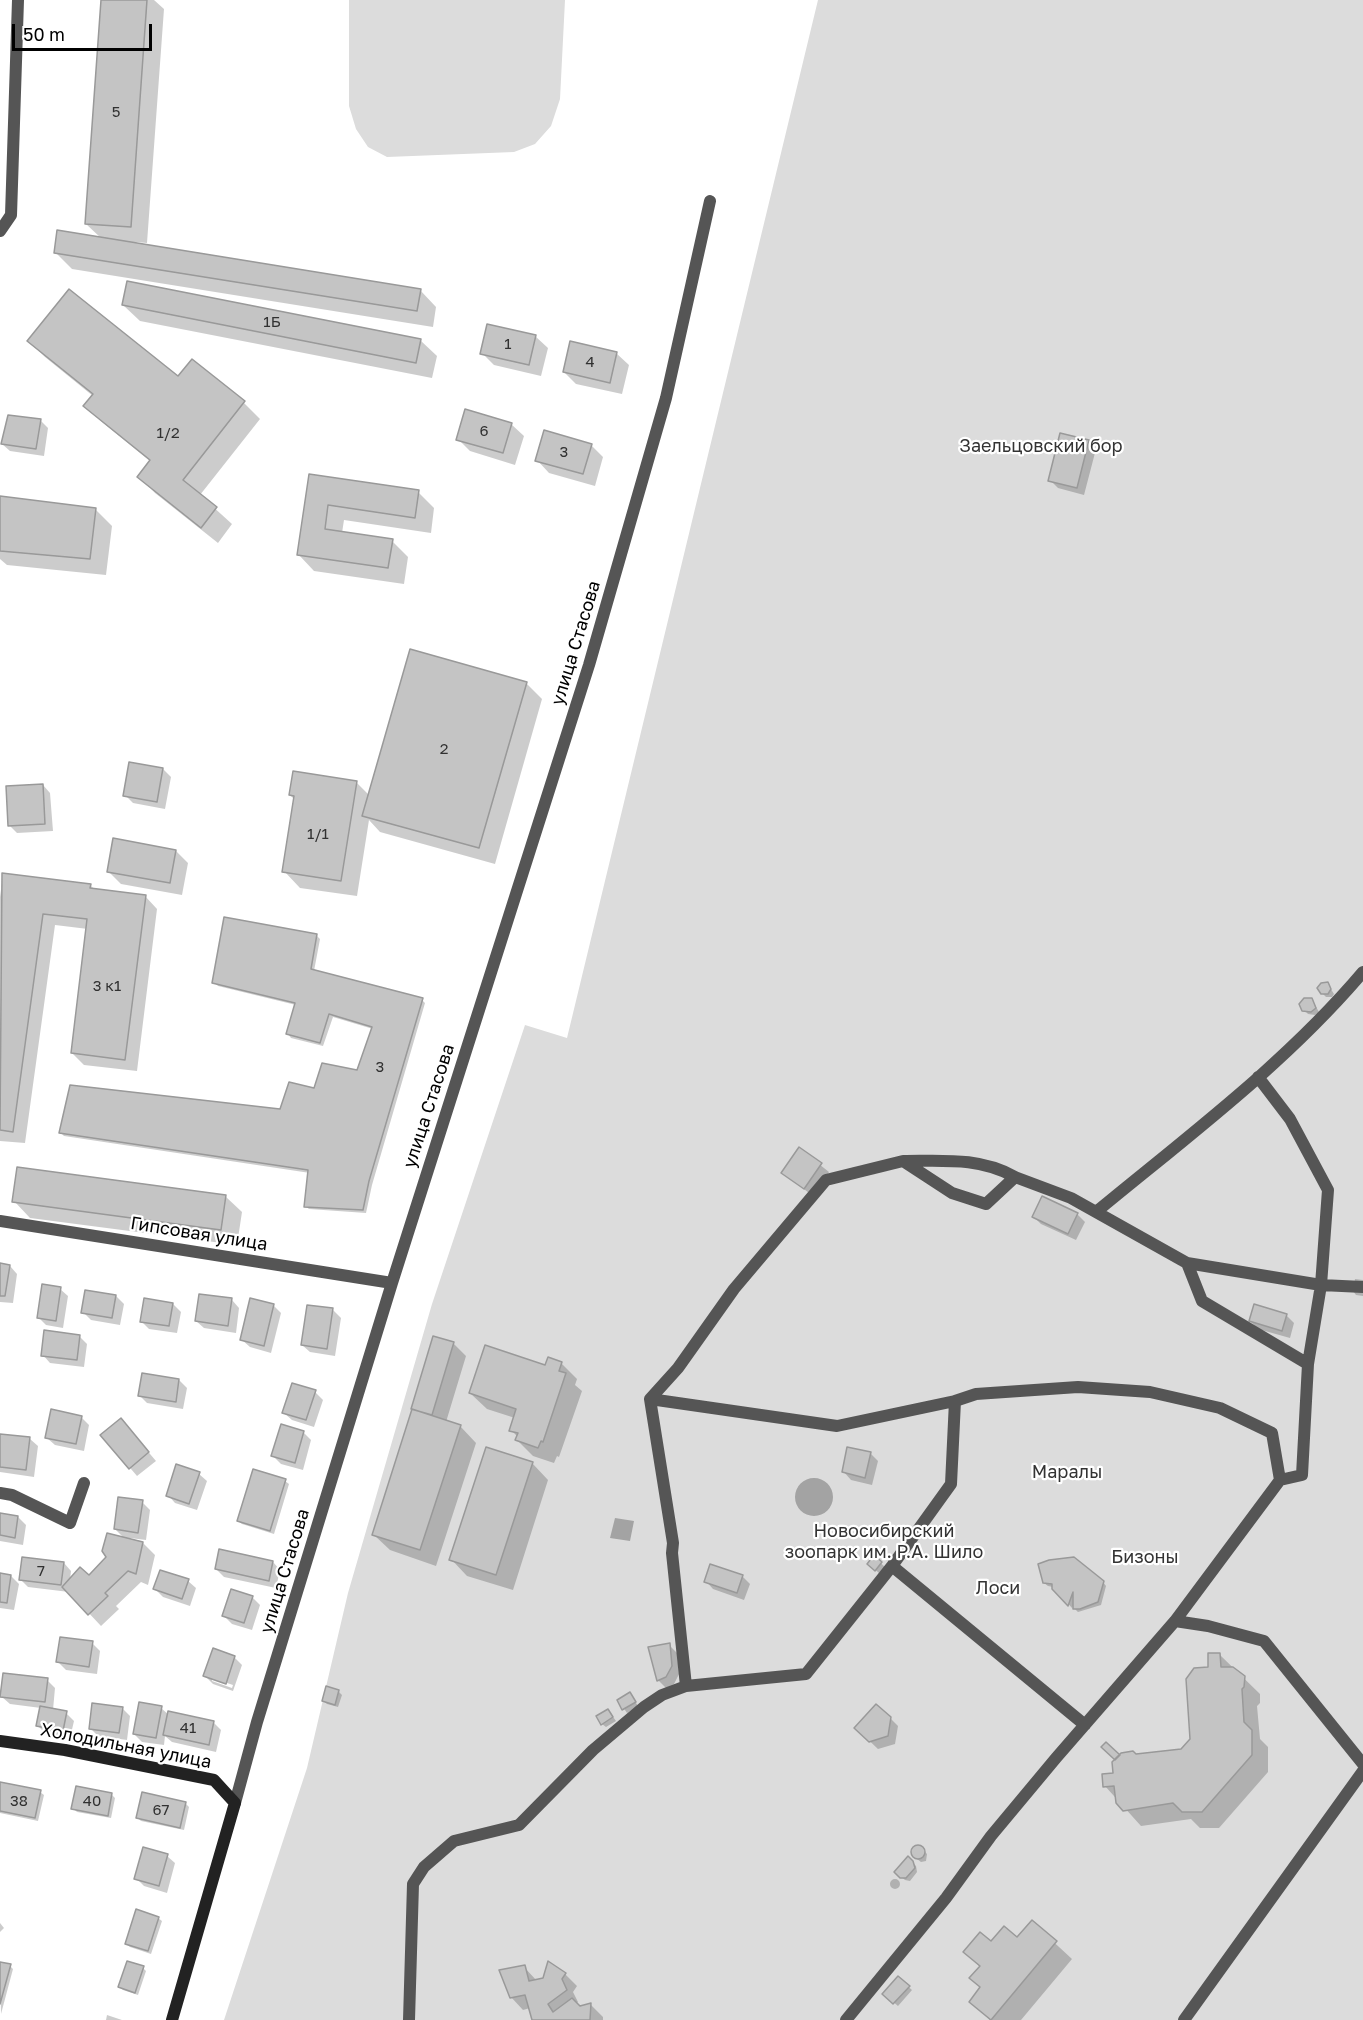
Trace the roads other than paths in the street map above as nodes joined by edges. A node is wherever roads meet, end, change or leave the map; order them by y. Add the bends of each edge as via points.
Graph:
1 (18, 0) edge
2 (710, 201) dead end
3 (0, 231) edge
4 (1363, 972) edge
5 (1258, 1077) junction
6 (903, 1161) junction
7 (1015, 1177) junction
8 (1096, 1212) junction
9 (0, 1221) edge
10 (1187, 1263) junction
11 (392, 1283) junction
12 (1321, 1285) junction
13 (1363, 1287) edge
14 (1308, 1364) junction
15 (651, 1399) junction
16 (956, 1401) junction
17 (1280, 1480) junction
18 (84, 1482) dead end
19 (0, 1493) edge
20 (892, 1566) junction
21 (1174, 1621) junction
22 (686, 1686) junction
23 (1085, 1725) junction
24 (0, 1741) edge
25 (1363, 1764) edge
26 (1363, 1771) edge
27 (235, 1803) junction
28 (172, 2020) edge
29 (409, 2020) edge
30 (846, 2020) edge
31 (1184, 2020) edge

1 - 3 street via 11,215
2 - 11 street, улица Стасова via 666,398 589,665
4 - 5 street via 1332,1010
5 - 8 street
5 - 12 street via 1290,1119 1328,1190
6 - 7 street via 970,1161
6 - 7 street via 952,1193 986,1204
6 - 15 street via 826,1180 734,1289
7 - 8 street
8 - 10 street
9 - 11 street, Гипсовая улица
10 - 12 street
10 - 14 street via 1202,1301
11 - 27 street, улица Стасова
12 - 13 street
12 - 14 street
14 - 17 street via 1302,1475
15 - 16 street via 837,1426
15 - 22 street via 674,1543
16 - 17 street via 976,1394 1078,1387 1150,1392 1220,1408 1272,1433
16 - 20 street via 951,1484
17 - 21 street
18 - 19 street via 70,1523
20 - 22 street via 806,1674
20 - 23 street
21 - 23 street
21 - 25 street via 1264,1641
22 - 29 street via 644,1707 593,1750 519,1825 454,1841 424,1867 413,1884
23 - 30 street via 991,1836 946,1898
24 - 27 street, Холодильная улица via 214,1780
26 - 31 street
27 - 28 street, улица Стасова

